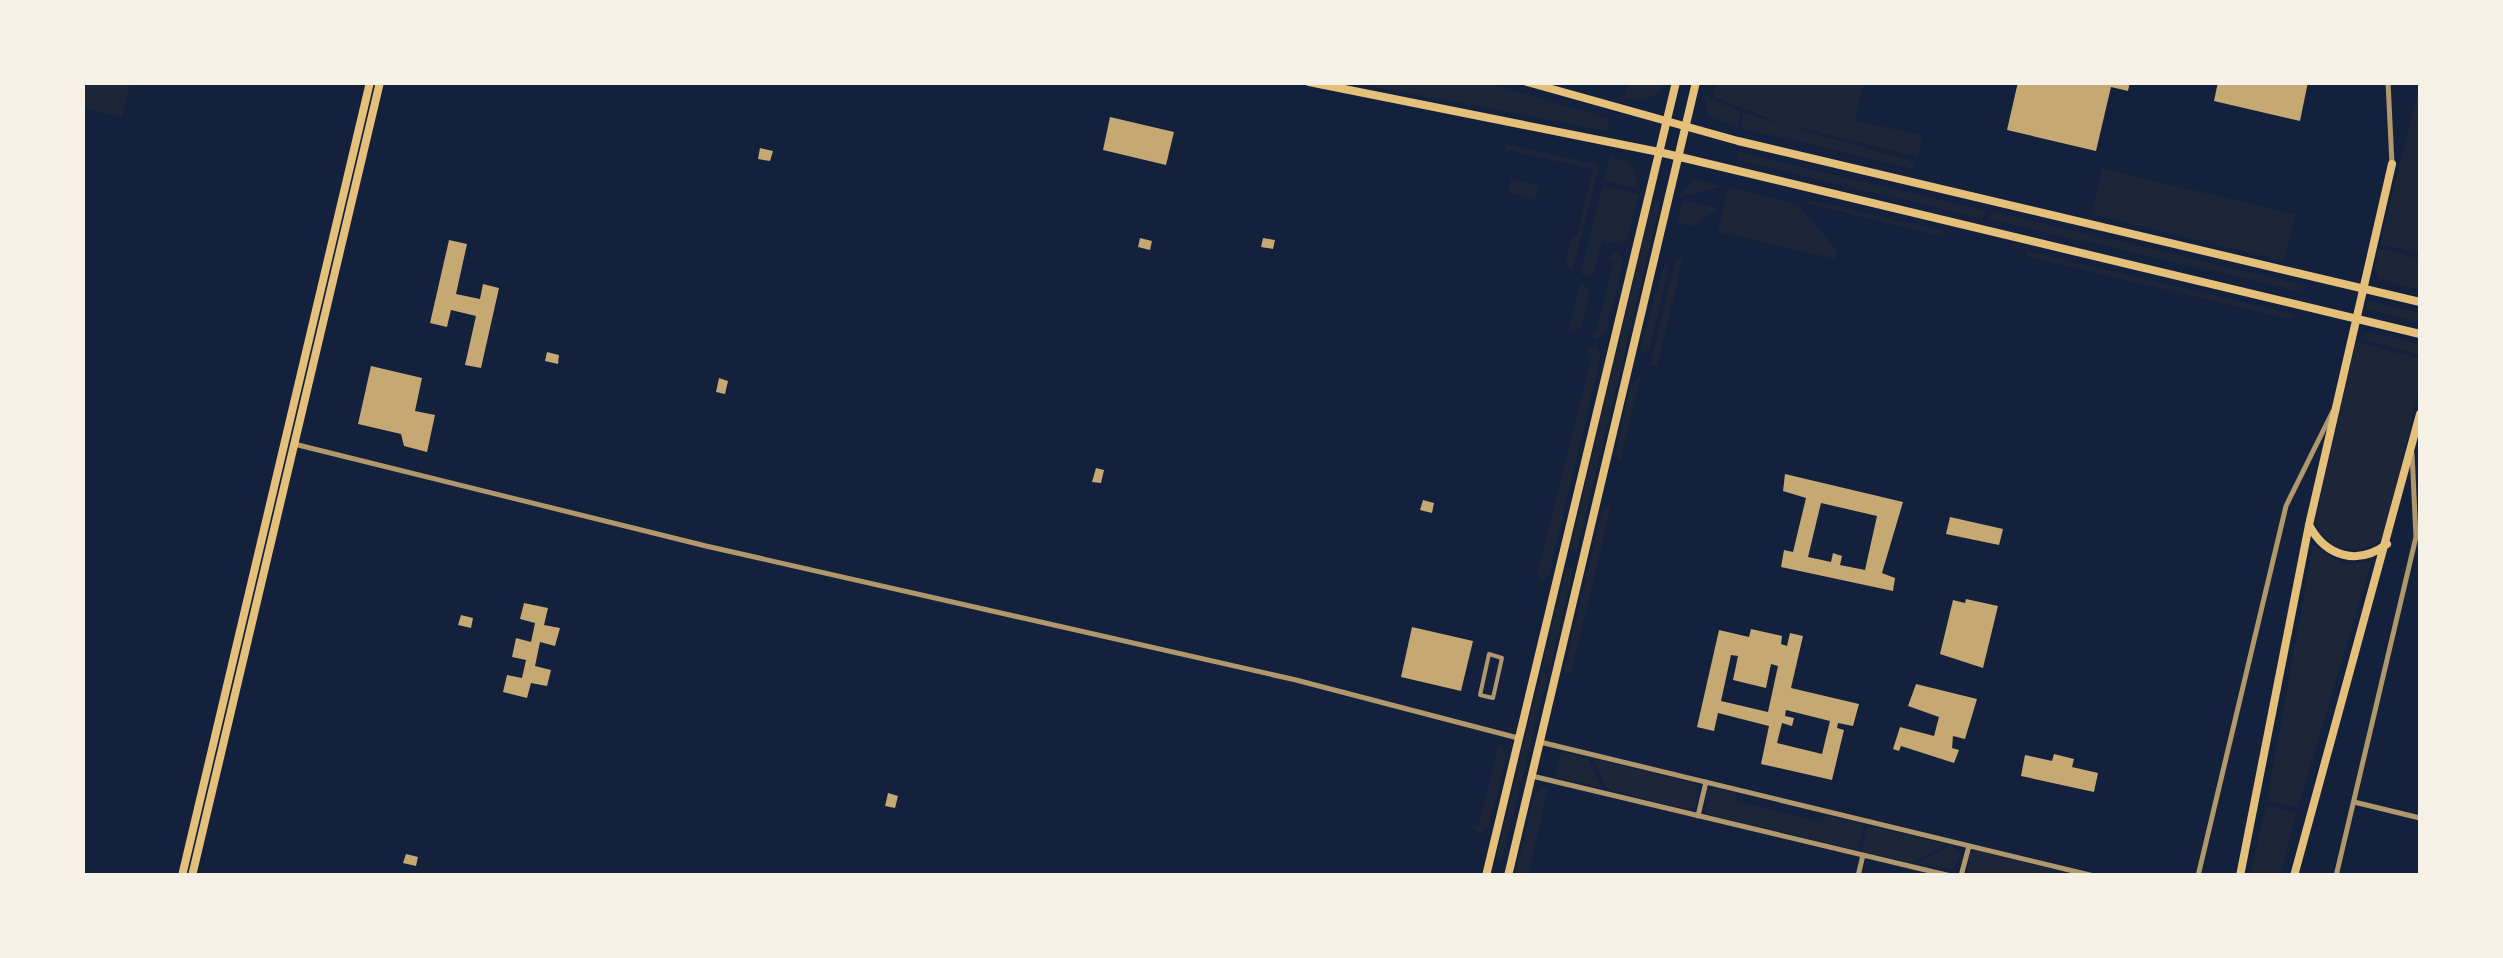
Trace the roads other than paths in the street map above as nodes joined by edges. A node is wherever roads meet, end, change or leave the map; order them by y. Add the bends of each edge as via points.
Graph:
1 (370, 82) edge
2 (380, 82) edge
3 (1309, 82) edge
4 (1527, 82) edge
5 (1676, 82) edge
6 (1696, 82) edge
7 (2388, 82) edge
8 (1666, 122) junction
9 (1686, 127) junction
10 (1660, 152) junction
11 (1678, 157) junction
12 (2392, 164) joint
13 (2363, 288) junction
14 (2420, 302) edge
15 (2356, 318) junction
16 (2420, 334) edge
17 (2337, 404) junction
18 (2420, 414) edge
19 (294, 444) junction
20 (2412, 448) junction
21 (2309, 525) junction
22 (2387, 544) junction
23 (1562, 558) junction
24 (1582, 563) junction
25 (1502, 658) joint
26 (1518, 738) junction
27 (1540, 742) junction
28 (1532, 776) junction
29 (1706, 782) junction
30 (2354, 802) junction
31 (1698, 816) junction
32 (2420, 818) edge
33 (1970, 846) junction
34 (1864, 855) junction
35 (1488, 865) junction
36 (1509, 873) edge
37 (182, 876) edge
38 (192, 876) edge
39 (1486, 876) edge
40 (1858, 876) edge
41 (1951, 876) edge
42 (1962, 876) edge
43 (2094, 876) edge
44 (2198, 876) edge
45 (2240, 876) edge
46 (2294, 876) edge
47 (2336, 876) edge

1 - 37 main road
2 - 19 main road
3 - 10 main road
4 - 8 main road
5 - 8 main road
6 - 9 main road
7 - 12 street
8 - 9 main road
8 - 10 main road
9 - 11 main road
9 - 13 main road
10 - 11 main road
10 - 23 main road
11 - 15 main road
11 - 24 main road
12 - 13 main road
13 - 14 main road
13 - 15 main road
15 - 16 main road
15 - 17 main road
17 - 21 main road
17 - 44 street via 2286,506
18 - 20 main road
19 - 26 street
19 - 38 main road
20 - 22 main road
20 - 30 street via 2416,537
21 - 22 main road via 2324,546 2344,556 2369,556
21 - 45 main road
22 - 46 main road
23 - 24 main road
23 - 26 main road
24 - 27 main road
25 - 25 street via 1489,654 1480,695 1493,698
26 - 35 main road
27 - 28 main road
27 - 29 street
28 - 31 street
28 - 36 main road
29 - 31 street
29 - 33 street
30 - 32 street
30 - 47 street
31 - 34 street
33 - 42 street
33 - 43 street
34 - 40 street
34 - 41 street
35 - 36 main road
35 - 39 main road

